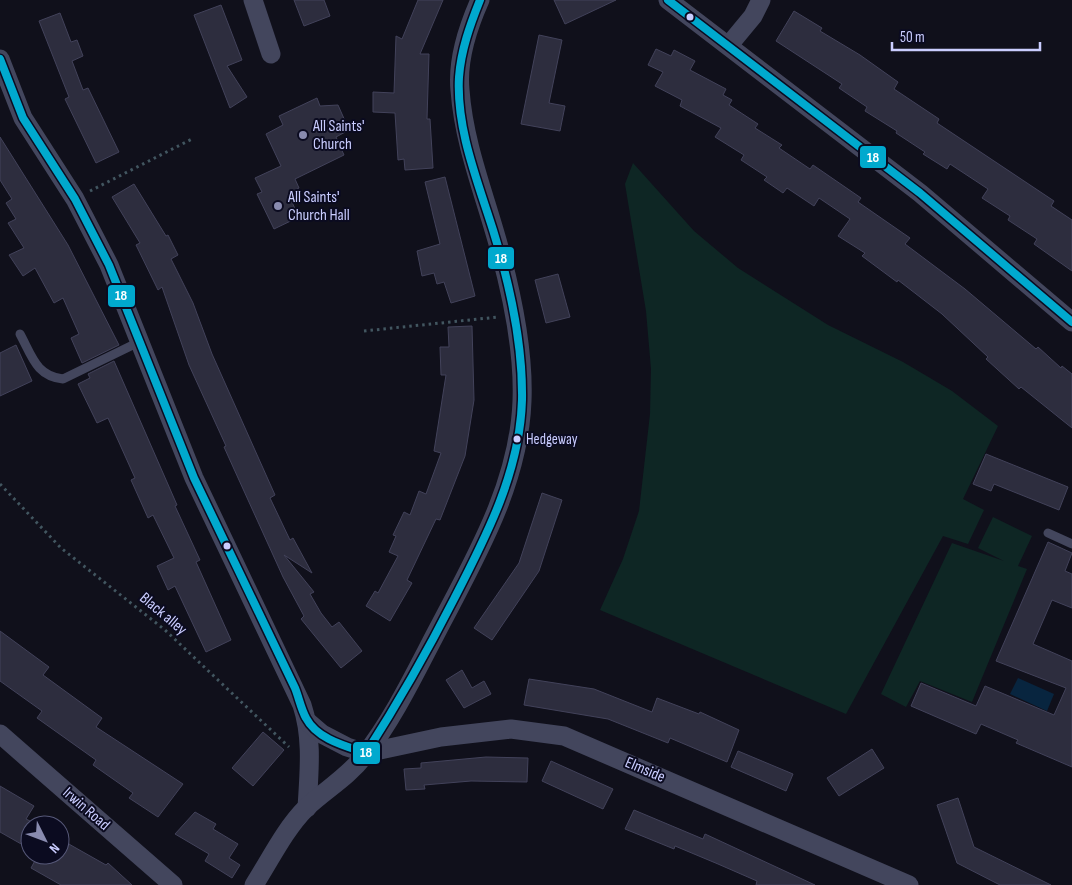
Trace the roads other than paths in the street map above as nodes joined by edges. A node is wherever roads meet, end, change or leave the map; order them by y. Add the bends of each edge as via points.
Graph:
1 (253, 0) edge
2 (480, 0) edge
3 (669, 0) edge
4 (761, 0) edge
5 (729, 45) junction
6 (271, 54) dead end
7 (0, 59) edge
8 (1072, 322) edge
9 (20, 334) dead end
10 (140, 342) junction
11 (1048, 533) dead end
12 (1072, 544) edge
13 (308, 722) junction
14 (0, 734) edge
15 (366, 753) junction
16 (306, 808) junction
17 (173, 885) edge
18 (254, 885) edge
19 (909, 885) edge

1 - 6 street
2 - 15 street via 465,40 460,89 465,129 516,315 522,401 514,462 478,554 412,678
3 - 5 street
4 - 5 street via 753,16
5 - 8 street via 920,193
7 - 10 street via 23,118 75,198 109,265
9 - 10 lane via 39,370 49,378 63,379
10 - 13 street via 194,478 295,688
11 - 12 lane
13 - 15 street via 322,734
13 - 16 street via 310,763
14 - 17 street, Irwin Road
15 - 16 street via 354,769
15 - 19 street, Elmside via 441,737 511,729 564,736
16 - 18 street

